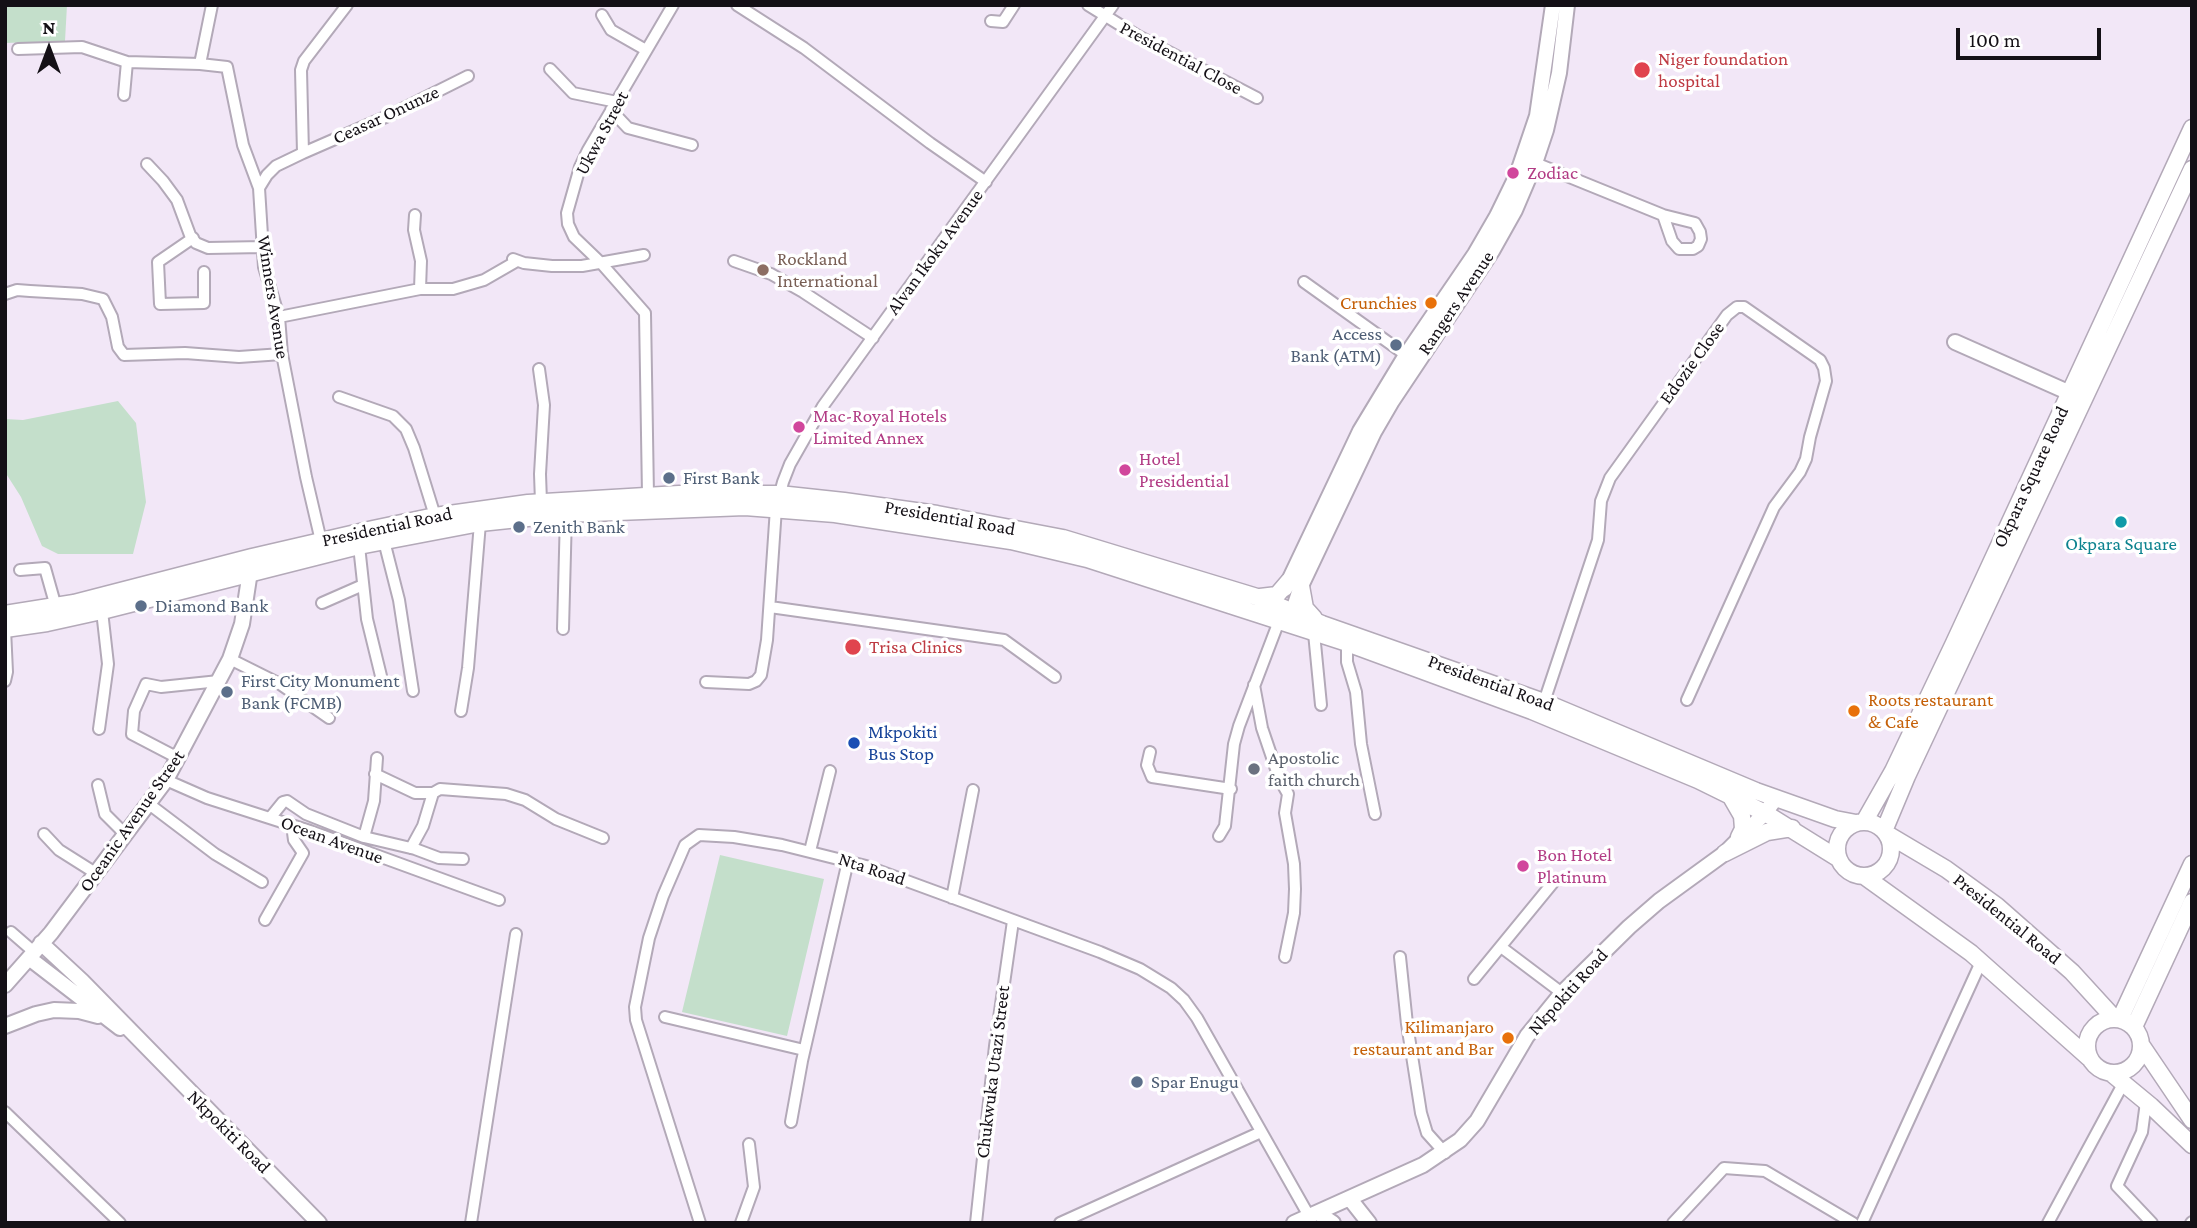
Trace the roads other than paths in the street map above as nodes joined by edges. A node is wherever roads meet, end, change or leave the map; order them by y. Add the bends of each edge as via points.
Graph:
1 (212, 5) edge
2 (347, 5) edge
3 (674, 5) edge
4 (737, 5) edge
5 (1014, 5) edge
6 (1088, 5) edge
7 (1113, 5) edge
8 (1553, 5) edge
9 (1567, 5) edge
10 (602, 15) dead end
11 (1104, 17) junction
12 (991, 21) dead end
13 (18, 50) dead end
14 (646, 50) junction
15 (127, 62) junction
16 (200, 64) junction
17 (550, 69) dead end
18 (468, 76) dead end
19 (124, 95) dead end
20 (1257, 98) dead end
21 (614, 106) junction
22 (2192, 128) edge
23 (692, 145) dead end
24 (303, 153) junction
25 (147, 163) dead end
26 (1535, 163) junction
27 (2192, 169) edge
28 (986, 182) junction
29 (259, 188) junction
30 (415, 215) dead end
31 (1663, 215) dead end
32 (192, 238) junction
33 (263, 247) junction
34 (644, 256) dead end
35 (734, 261) dead end
36 (601, 263) junction
37 (204, 272) dead end
38 (1304, 282) dead end
39 (420, 289) junction
40 (5, 294) edge
41 (279, 317) junction
42 (873, 338) junction
43 (1955, 342) dead end
44 (282, 354) junction
45 (1406, 355) junction
46 (538, 369) dead end
47 (2078, 394) junction
48 (339, 397) dead end
49 (649, 495) junction
50 (778, 501) junction
51 (541, 502) junction
52 (629, 503) junction
53 (566, 514) junction
54 (435, 516) junction
55 (457, 519) junction
56 (480, 523) junction
57 (379, 535) junction
58 (321, 541) junction
59 (359, 546) junction
60 (252, 556) junction
61 (20, 570) dead end
62 (250, 573) junction
63 (1295, 583) junction
64 (363, 585) junction
65 (1257, 597) junction
66 (322, 603) dead end
67 (56, 607) junction
68 (769, 607) junction
69 (102, 611) junction
70 (5, 614) edge
71 (1282, 616) junction
72 (1318, 628) junction
73 (5, 629) edge
74 (563, 629) dead end
75 (1347, 643) junction
76 (230, 659) junction
77 (1443, 672) junction
78 (381, 676) dead end
79 (1055, 677) dead end
80 (5, 681) edge
81 (219, 681) junction
82 (706, 682) dead end
83 (1254, 685) junction
84 (413, 691) dead end
85 (1687, 700) dead end
86 (1544, 702) junction
87 (1321, 705) dead end
88 (461, 711) dead end
89 (329, 718) dead end
90 (99, 729) dead end
91 (1150, 752) dead end
92 (178, 758) junction
93 (377, 758) dead end
94 (830, 771) dead end
95 (375, 774) junction
96 (166, 780) junction
97 (98, 785) dead end
98 (1231, 789) junction
99 (973, 790) dead end
100 (433, 793) junction
101 (1731, 797) junction
102 (1776, 798) junction
103 (149, 804) junction
104 (1765, 813) junction
105 (1376, 814) dead end
106 (270, 818) junction
107 (1860, 823) junction
108 (292, 825) junction
109 (1792, 828) junction
110 (1222, 831) dead end
111 (1886, 833) junction
112 (44, 834) dead end
113 (126, 835) junction
114 (364, 836) junction
115 (1739, 837) junction
116 (603, 838) dead end
117 (411, 848) junction
118 (810, 851) junction
119 (1725, 853) junction
120 (463, 859) dead end
121 (1839, 859) junction
122 (848, 861) junction
123 (2192, 864) edge
124 (97, 874) junction
125 (1864, 876) junction
126 (1556, 879) dead end
127 (262, 882) dead end
128 (952, 898) junction
129 (499, 900) dead end
130 (2192, 902) edge
131 (265, 920) dead end
132 (1013, 921) junction
133 (11, 932) dead end
134 (516, 934) dead end
135 (1501, 947) junction
136 (35, 951) junction
137 (1285, 957) dead end
138 (1400, 957) dead end
139 (1981, 962) junction
140 (1474, 979) dead end
141 (5, 985) edge
142 (77, 986) junction
143 (1562, 993) junction
144 (54, 1010) junction
145 (665, 1017) dead end
146 (109, 1021) junction
147 (2123, 1022) junction
148 (5, 1026) edge
149 (138, 1041) junction
150 (2141, 1046) junction
151 (804, 1050) junction
152 (2090, 1058) junction
153 (2117, 1078) junction
154 (2170, 1089) junction
155 (2148, 1104) junction
156 (5, 1112) edge
157 (2192, 1120) edge
158 (791, 1122) dead end
159 (1261, 1132) junction
160 (749, 1144) dead end
161 (2192, 1145) edge
162 (1444, 1153) junction
163 (1350, 1199) junction
164 (1314, 1215) junction
165 (120, 1223) edge
166 (319, 1223) edge
167 (471, 1223) edge
168 (701, 1223) edge
169 (741, 1223) edge
170 (976, 1223) edge
171 (1060, 1223) edge
172 (1294, 1223) edge
173 (1333, 1223) edge
174 (1369, 1223) edge
175 (1673, 1223) edge
176 (1853, 1223) edge
177 (1862, 1223) edge
178 (2048, 1223) edge
179 (2152, 1223) edge

1 - 16 street
2 - 24 street via 301,69
3 - 14 street, Ukwa Street
4 - 28 street via 804,48
5 - 12 street via 1003,22
6 - 11 street, Presidential Close
7 - 11 street, Alvan Ikoku Avenue
8 - 45 main road, Rangers Avenue via 1539,108 1517,175 1475,254
9 - 26 main road, Rangers Avenue via 1559,73
10 - 14 street via 611,30
11 - 20 street, Presidential Close
11 - 28 street, Alvan Ikoku Avenue
13 - 15 street via 82,47
14 - 21 street, Ukwa Street
15 - 16 street
15 - 19 street
16 - 29 street, Winners Avenue via 227,67 243,145
17 - 21 street via 573,93
18 - 24 street, Ceasar Onunze
21 - 23 street via 628,128
21 - 36 street, Ukwa Street via 580,167 567,213 574,237
22 - 47 main road, Okpara Square Road
24 - 29 street via 276,166
25 - 32 street via 177,200
26 - 31 street
26 - 63 main road, Rangers Avenue via 1492,251 1374,432
27 - 47 main road, Okpara Square Road
28 - 42 street, Alvan Ikoku Avenue
29 - 33 street, Winners Avenue
30 - 39 street
32 - 33 street via 208,248
32 - 37 street via 158,262 160,304 204,303
33 - 41 street, Winners Avenue
34 - 36 street
35 - 42 street via 782,280
36 - 39 street via 552,266 515,260 484,280 453,289
36 - 49 street, Ukwa Street via 645,313
38 - 45 street
39 - 41 street
40 - 44 street via 17,290 103,299 124,355
41 - 44 street, Winners Avenue
42 - 50 street, Alvan Ikoku Avenue via 808,430
43 - 47 main road
44 - 58 street, Winners Avenue
45 - 63 main road, Rangers Avenue via 1360,431
46 - 51 street via 544,405
47 - 107 main road, Okpara Square Road via 1893,771
47 - 111 main road, Okpara Square Road via 1907,776
48 - 54 street via 393,416 406,429
49 - 50 main road, Presidential Road
49 - 52 main road, Presidential Road
50 - 52 main road, Presidential Road
50 - 65 main road, Presidential Road via 916,511 1063,538
50 - 68 street, Alvan Ikoku Avenue
50 - 71 main road, Presidential Road via 1011,541
51 - 52 main road, Presidential Road
51 - 55 main road, Presidential Road
52 - 53 main road, Presidential Road
53 - 56 main road, Presidential Road
53 - 74 street
54 - 55 main road, Presidential Road
54 - 57 main road, Presidential Road
55 - 56 main road, Presidential Road
55 - 57 main road, Presidential Road
56 - 88 street
57 - 58 main road, Presidential Road
57 - 59 main road, Presidential Road
57 - 84 street via 399,600
58 - 60 main road, Presidential Road
59 - 62 main road, Presidential Road
59 - 64 street
60 - 62 main road, Oceanic Avenue Street
60 - 67 main road, Presidential Road
61 - 67 street via 45,568
62 - 69 main road, Presidential Road
62 - 76 main road, Oceanic Avenue Street via 242,624
63 - 65 main road via 1277,595
63 - 71 main road
63 - 72 main road
64 - 66 street
64 - 78 street
65 - 71 main road, Presidential Road
67 - 70 main road, Presidential Road
68 - 79 street via 1004,640
68 - 82 street, Alvan Ikoku Avenue via 763,666 757,681
69 - 73 main road, Presidential Road
69 - 90 street via 108,664
71 - 72 main road, Presidential Road
71 - 83 street
72 - 75 main road, Presidential Road
72 - 77 main road, Presidential Road
72 - 87 street
73 - 80 street
75 - 77 main road, Presidential Road
75 - 105 street
76 - 81 main road, Oceanic Avenue Street
76 - 89 street via 280,684
77 - 86 main road, Presidential Road
77 - 101 main road, Presidential Road
81 - 92 main road, Oceanic Avenue Street
81 - 92 street via 161,687 146,684 134,711 132,734
83 - 98 street via 1234,744
83 - 137 street via 1262,728 1288,794 1285,813 1295,889
85 - 86 street, Edozie Close via 1774,507 1806,460 1826,381 1820,360 1744,307 1727,315 1610,478 1601,501 1598,540
86 - 102 main road, Presidential Road
91 - 98 street via 1147,765 1152,777
92 - 96 main road, Oceanic Avenue Street
93 - 95 street
94 - 118 street
95 - 100 street via 415,793
95 - 114 street via 373,806
96 - 103 main road, Oceanic Avenue Street
96 - 106 street, Ocean Avenue
97 - 113 street via 105,814
98 - 110 street
99 - 128 street
100 - 116 street via 440,789 506,794
100 - 117 street
101 - 104 main road, Presidential Road
101 - 115 main road via 1742,816
102 - 104 main road, Nkpokiti Road
102 - 107 main road, Presidential Road
103 - 113 main road, Oceanic Avenue Street
103 - 127 street via 215,854
104 - 109 main road, Presidential Road
104 - 115 main road, Nkpokiti Road
106 - 108 street, Ocean Avenue
106 - 114 street via 287,801 306,814
107 - 111 main road via 1875,824
107 - 121 main road via 1848,827 1838,841
108 - 129 street, Ocean Avenue
108 - 131 street via 294,840 303,853
109 - 119 main road via 1767,832
109 - 121 main road, Presidential Road
111 - 125 main road via 1891,848 1888,862 1878,872
111 - 147 main road, Presidential Road via 1997,906
112 - 124 street via 59,850
113 - 124 main road, Oceanic Avenue Street
114 - 117 street
115 - 119 main road, Nkpokiti Road
117 - 120 street via 439,858
118 - 122 street, Nta Road
118 - 168 street, Nta Road via 734,837 699,835 691,839 679,858 649,938 635,1013
119 - 143 main road, Nkpokiti Road via 1659,901
121 - 125 main road via 1849,871
122 - 128 street, Nta Road
122 - 151 street
123 - 147 main road
124 - 136 main road, Oceanic Avenue Street
125 - 139 main road
126 - 135 street
128 - 132 street, Nta Road
130 - 147 main road
132 - 159 street, Nta Road via 1110,956 1171,988 1197,1018
132 - 170 street, Chukwuka Utazi Street
133 - 136 street
134 - 167 street
135 - 140 street
135 - 143 street
136 - 141 main road, Oceanic Avenue Street
136 - 142 main road
138 - 162 street via 1421,1113 1427,1133
139 - 152 main road
139 - 177 street
142 - 144 main road
142 - 146 main road
142 - 149 main road
143 - 162 main road, Nkpokiti Road via 1527,1036 1477,1121
144 - 146 main road via 87,1013
144 - 148 main road
145 - 151 street
146 - 149 main road
147 - 150 main road via 2140,1035
147 - 152 main road via 2106,1020 2091,1031
149 - 166 main road, Nkpokiti Road
150 - 153 main road via 2133,1066
150 - 154 main road
151 - 158 street
152 - 153 main road
153 - 155 main road
153 - 178 street
154 - 155 main road
154 - 157 main road
155 - 161 main road
155 - 179 street via 2117,1186
156 - 165 street
159 - 164 street, Nta Road
159 - 171 street
160 - 169 street via 754,1187
162 - 163 main road, Nkpokiti Road
163 - 164 main road, Nkpokiti Road
163 - 174 main road
164 - 172 main road, Nkpokiti Road
164 - 173 main road
175 - 176 street via 1724,1168 1765,1171

